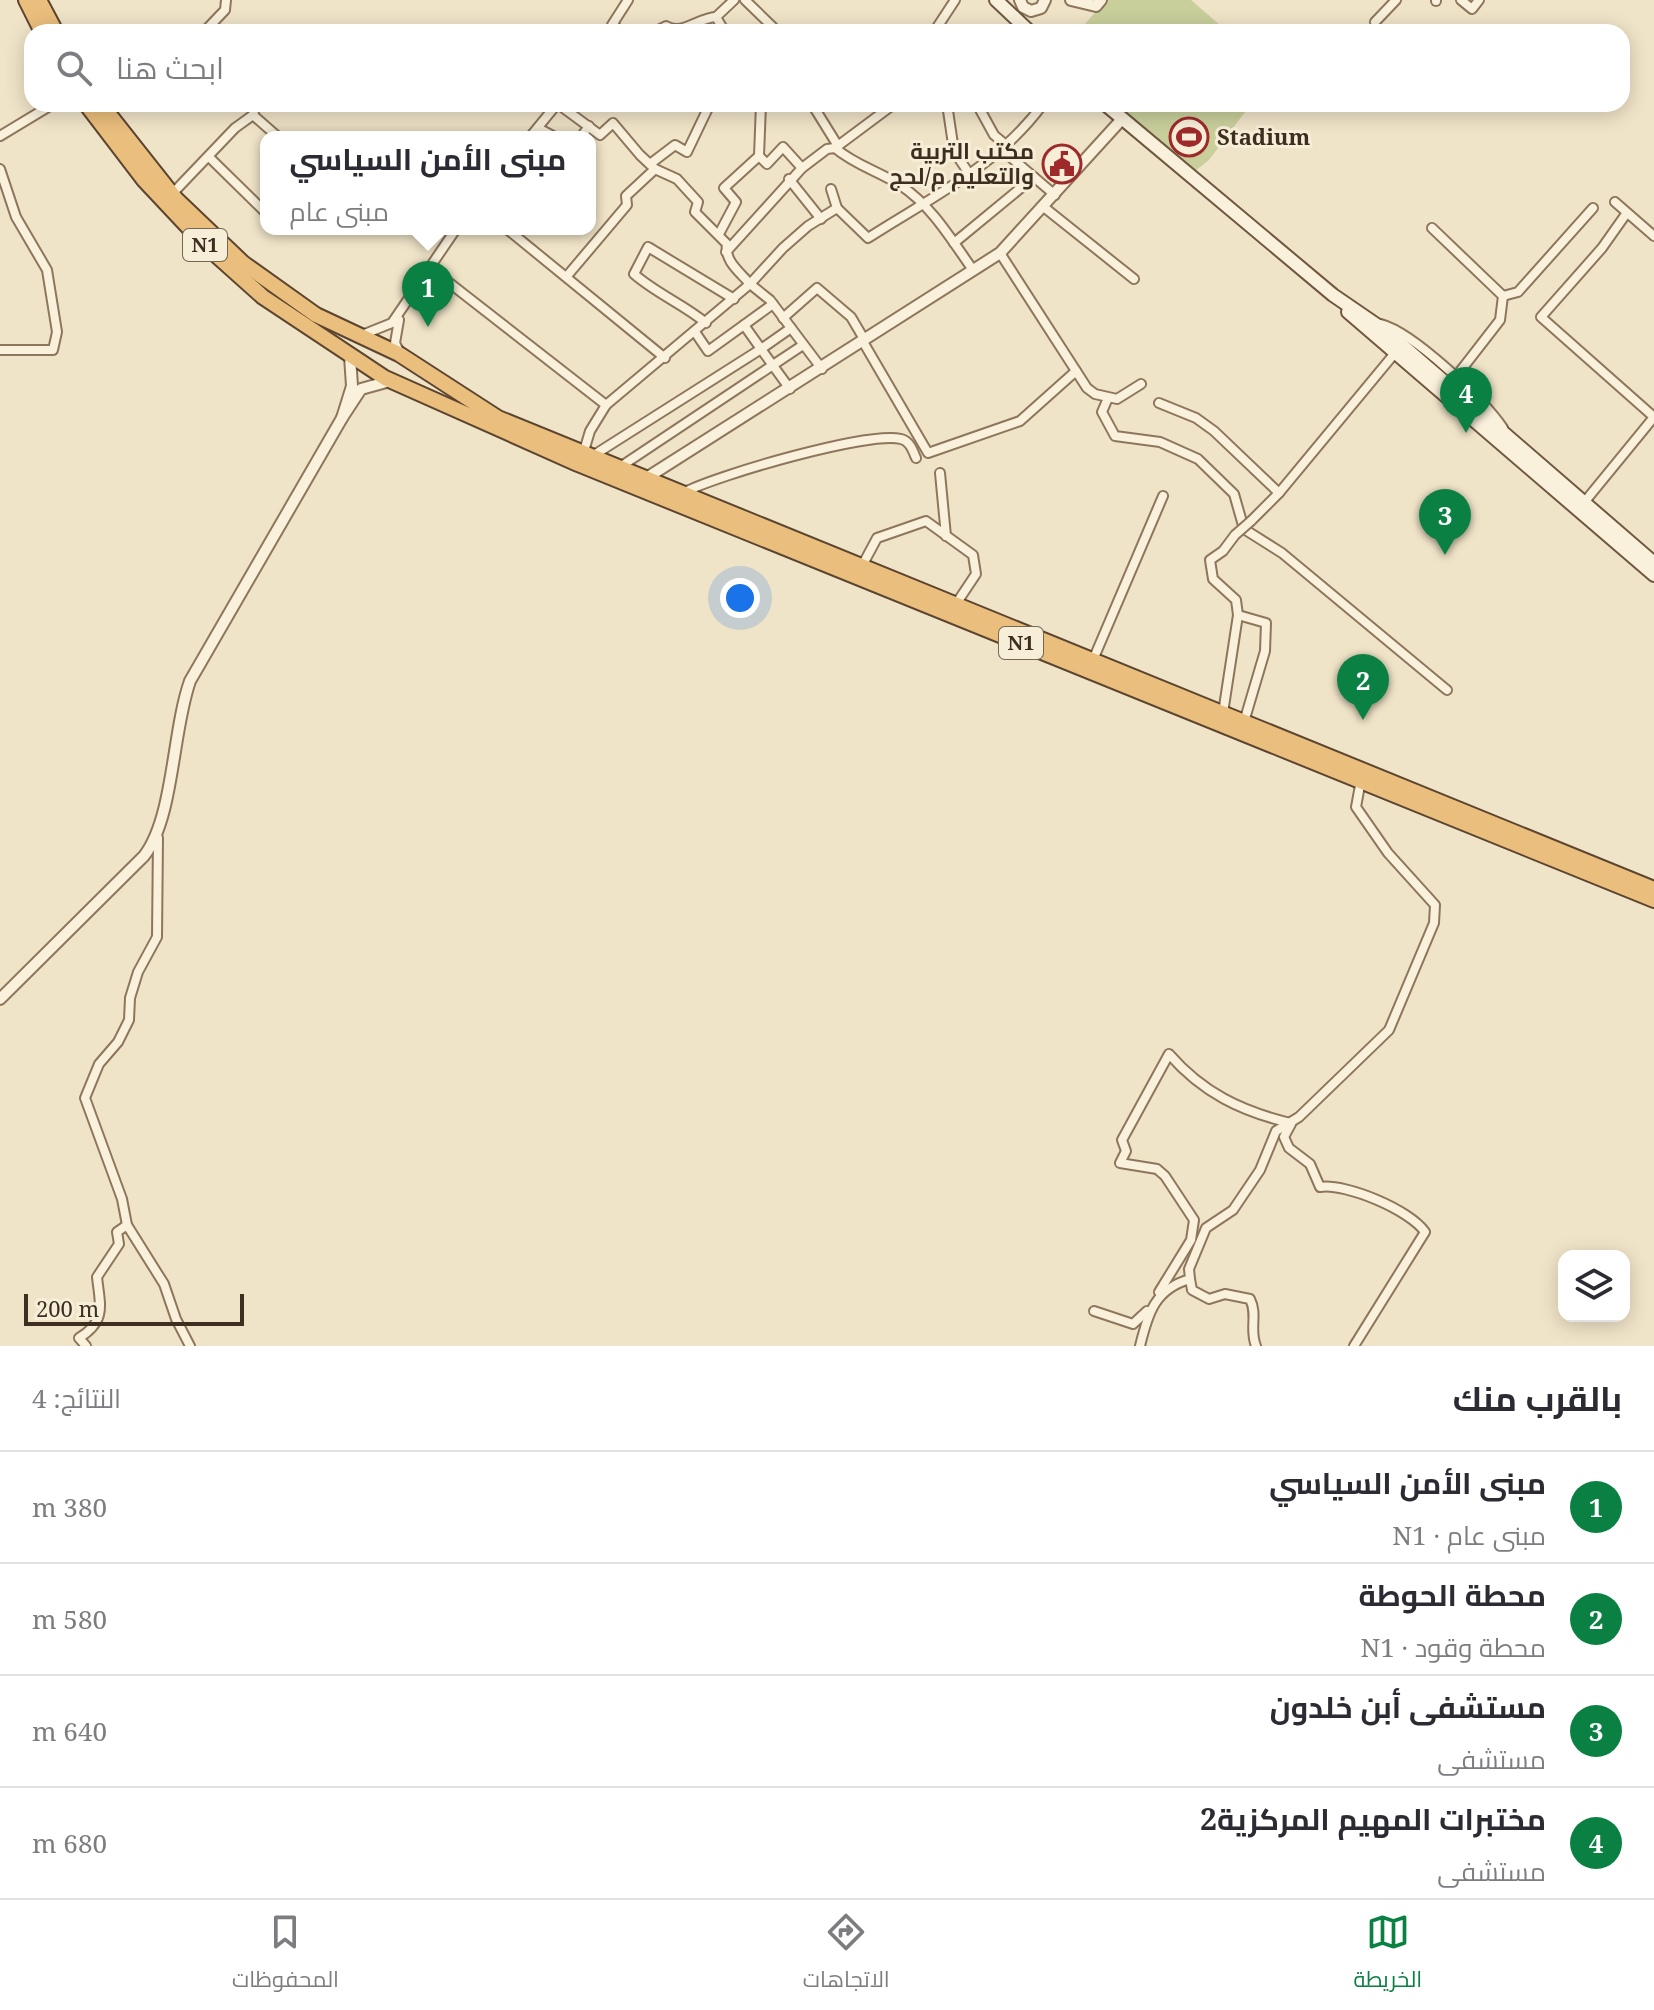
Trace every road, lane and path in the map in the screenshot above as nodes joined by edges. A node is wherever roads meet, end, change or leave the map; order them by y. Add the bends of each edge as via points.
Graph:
1 (26, 0) edge
2 (39, 0) edge
3 (226, 0) edge
4 (628, 0) edge
5 (734, 0) edge
6 (745, 0) edge
7 (955, 0) edge
8 (996, 0) edge
9 (1071, 0) edge
10 (1101, 0) edge
11 (1396, 0) edge
12 (1461, 0) edge
13 (1479, 0) edge
14 (1014, 3) edge
15 (1045, 3) edge
16 (716, 17) junction
17 (1375, 22) dead end
18 (38, 24) edge
19 (52, 24) edge
20 (212, 24) edge
21 (613, 24) edge
22 (691, 24) edge
23 (720, 24) edge
24 (770, 24) edge
25 (939, 24) edge
26 (1024, 24) edge
27 (1030, 24) edge
28 (40, 112) edge
29 (92, 112) edge
30 (111, 112) edge
31 (254, 112) edge
32 (551, 112) edge
33 (569, 112) edge
34 (706, 112) edge
35 (761, 112) edge
36 (816, 112) edge
37 (883, 112) edge
38 (948, 112) edge
39 (981, 112) edge
40 (1036, 112) edge
41 (1114, 112) edge
42 (253, 115) junction
43 (1122, 119) junction
44 (589, 126) junction
45 (538, 128) junction
46 (271, 131) edge
47 (535, 131) edge
48 (544, 131) edge
49 (585, 131) edge
50 (595, 131) edge
51 (596, 132) edge
52 (0, 136) edge
53 (836, 147) junction
54 (1003, 147) junction
55 (759, 156) junction
56 (209, 157) junction
57 (653, 166) junction
58 (802, 168) junction
59 (0, 169) edge
60 (970, 175) junction
61 (1034, 177) junction
62 (789, 179) junction
63 (831, 189) dead end
64 (172, 194) junction
65 (1055, 195) junction
66 (1615, 202) dead end
67 (925, 205) junction
68 (260, 207) edge
69 (837, 208) junction
70 (1045, 208) junction
71 (1593, 208) dead end
72 (1626, 214) junction
73 (821, 219) junction
74 (1432, 228) dead end
75 (719, 234) junction
76 (452, 235) edge
77 (515, 235) edge
78 (1654, 236) edge
79 (954, 243) junction
80 (725, 252) junction
81 (1000, 253) junction
82 (429, 267) junction
83 (973, 270) junction
84 (567, 276) junction
85 (1134, 279) dead end
86 (750, 284) junction
87 (1333, 295) junction
88 (1503, 296) junction
89 (406, 298) junction
90 (734, 299) junction
91 (773, 304) junction
92 (783, 318) junction
93 (1374, 322) junction
94 (706, 323) junction
95 (744, 325) junction
96 (791, 328) junction
97 (695, 332) junction
98 (362, 335) junction
99 (863, 339) junction
100 (803, 345) junction
101 (761, 349) junction
102 (0, 350) edge
103 (1395, 353) junction
104 (350, 356) junction
105 (403, 357) junction
106 (665, 358) junction
107 (772, 365) junction
108 (822, 369) junction
109 (1076, 371) junction
110 (1455, 378) junction
111 (390, 381) junction
112 (1141, 384) dead end
113 (790, 389) junction
114 (1108, 398) junction
115 (1159, 403) dead end
116 (606, 405) junction
117 (342, 418) junction
118 (1506, 432) junction
119 (589, 453) junction
120 (916, 458) dead end
121 (620, 467) junction
122 (940, 473) dead end
123 (648, 477) junction
124 (685, 492) junction
125 (1279, 493) junction
126 (1163, 496) dead end
127 (1582, 505) junction
128 (946, 536) junction
129 (1654, 563) edge
130 (862, 566) junction
131 (1654, 575) edge
132 (956, 604) junction
133 (1238, 615) junction
134 (1093, 660) junction
135 (1447, 690) dead end
136 (1223, 713) junction
137 (1244, 722) junction
138 (1361, 780) junction
139 (158, 838) junction
140 (1654, 889) edge
141 (1654, 900) edge
142 (0, 999) edge
143 (1291, 1123) junction
144 (127, 1225) junction
145 (1190, 1279) junction
146 (1156, 1297) junction
147 (1094, 1311) dead end
148 (86, 1346) edge
149 (190, 1346) edge
150 (1140, 1346) edge
151 (1256, 1346) edge
152 (1354, 1346) edge

1 - 18 highway
2 - 19 highway
3 - 20 street via 225,10
4 - 21 street
5 - 16 street
6 - 24 street
7 - 25 street
8 - 14 main road
9 - 10 street via 1096,6
11 - 17 street
12 - 13 street via 1472,9
14 - 15 street via 1027,10
14 - 26 main road
15 - 27 street
16 - 22 street
16 - 23 street
28 - 52 street
29 - 104 highway, N1 via 137,172 206,246 263,297
30 - 64 highway, N1 / N1
31 - 42 street
32 - 45 street
33 - 44 street
34 - 57 street via 687,152 675,145
35 - 55 street
36 - 53 street
37 - 53 street
38 - 60 street via 954,151
39 - 54 street
40 - 54 street
41 - 43 main road
42 - 46 street
42 - 56 street
43 - 65 street
43 - 87 main road
44 - 49 street
44 - 50 street
45 - 47 street
45 - 48 street
51 - 57 street via 600,135 613,123
53 - 58 street
53 - 67 street via 851,162 899,184
54 - 60 street
54 - 61 street
55 - 58 street via 767,164 783,147
55 - 75 street via 724,188 736,202
56 - 64 street
56 - 68 street
57 - 75 street via 677,179 698,202 695,212
57 - 84 street via 626,196 619,218
58 - 62 street
59 - 102 street via 16,217 47,270 57,332 53,350
60 - 67 street
61 - 65 street
61 - 79 street
62 - 73 street
62 - 80 street
63 - 69 street
64 - 98 highway, N1 / N1 via 243,263 316,315
65 - 70 street
66 - 72 street
67 - 69 street via 868,238
67 - 79 street
69 - 73 street
70 - 81 street
70 - 85 street
71 - 88 street via 1518,292
72 - 78 street
72 - 127 street via 1541,317 1654,417
73 - 86 street via 783,248
74 - 88 street
75 - 80 street via 727,244
76 - 82 street
77 - 84 street
79 - 83 street
80 - 86 street
81 - 83 street
81 - 109 street
82 - 89 street
82 - 116 street
83 - 99 street
84 - 106 street
86 - 90 street
86 - 91 street
87 - 93 main road
87 - 103 main road
88 - 110 street via 1500,320
89 - 98 street via 392,323
89 - 105 street via 395,336
90 - 94 street
90 - 94 street via 648,247 634,274
91 - 92 street
91 - 95 street
92 - 96 street
92 - 99 street via 817,288 851,317
93 - 110 street via 1401,333
93 - 118 main road
94 - 97 street
95 - 97 street via 708,351
95 - 101 street
96 - 100 street
96 - 101 street
97 - 106 street
98 - 104 highway via 346,339
98 - 105 highway, N1
99 - 108 street
99 - 109 street via 928,453 1020,421
100 - 107 street
100 - 108 street
101 - 107 street
101 - 119 street
103 - 125 street
103 - 127 main road
104 - 111 highway, N1
104 - 117 street via 352,386
105 - 111 highway via 404,375
105 - 119 highway, N1 / N1 via 498,418
106 - 116 street
107 - 113 street
107 - 121 street
108 - 113 street
109 - 114 street via 1089,390
110 - 118 street via 1489,408
111 - 117 street via 361,389
111 - 138 highway, N1 via 578,464
112 - 114 street via 1120,398
113 - 123 street
114 - 135 street via 1102,412 1115,436 1160,442 1198,459 1234,494 1244,529 1282,553
115 - 125 street via 1214,431
116 - 119 street via 590,431
117 - 139 street via 190,681
118 - 127 main road
119 - 121 highway, N1 / N1
120 - 124 street via 902,439 870,441 733,473
121 - 123 highway, N1 / N1
122 - 128 street
123 - 124 highway, N1 / N1
124 - 130 highway, N1 / N1
125 - 133 street, bridge via 1210,560 1213,579 1236,600
126 - 134 street
127 - 129 main road
127 - 131 main road
128 - 130 street via 926,521 877,538
128 - 132 street via 973,555 976,574
130 - 132 highway, N1 / N1
132 - 134 highway, N1 / N1
133 - 136 street
133 - 137 street via 1266,623 1265,651
134 - 136 highway, N1 / N1
136 - 137 highway, N1 / N1
137 - 140 highway, N1 / N1
138 - 141 highway, N1
138 - 143 street via 1356,807 1435,905 1434,923 1389,1030
139 - 142 street
139 - 144 street via 157,937 138,972 129,1020 99,1064 85,1098
143 - 145 street via 1276,1131 1260,1170 1233,1210 1206,1228
143 - 146 street via 1222,1101 1169,1054 1122,1140 1126,1151 1120,1163 1157,1169 1194,1220 1191,1240
143 - 152 street via 1284,1137 1289,1148 1310,1164 1320,1187 1345,1188 1374,1200 1418,1222 1425,1232
144 - 148 street via 117,1232 119,1244 97,1277 103,1304 97,1322 79,1338
144 - 149 street via 164,1284
145 - 146 street
145 - 151 street via 1192,1290 1209,1299 1225,1294 1250,1299
146 - 147 street via 1133,1324
146 - 150 street

